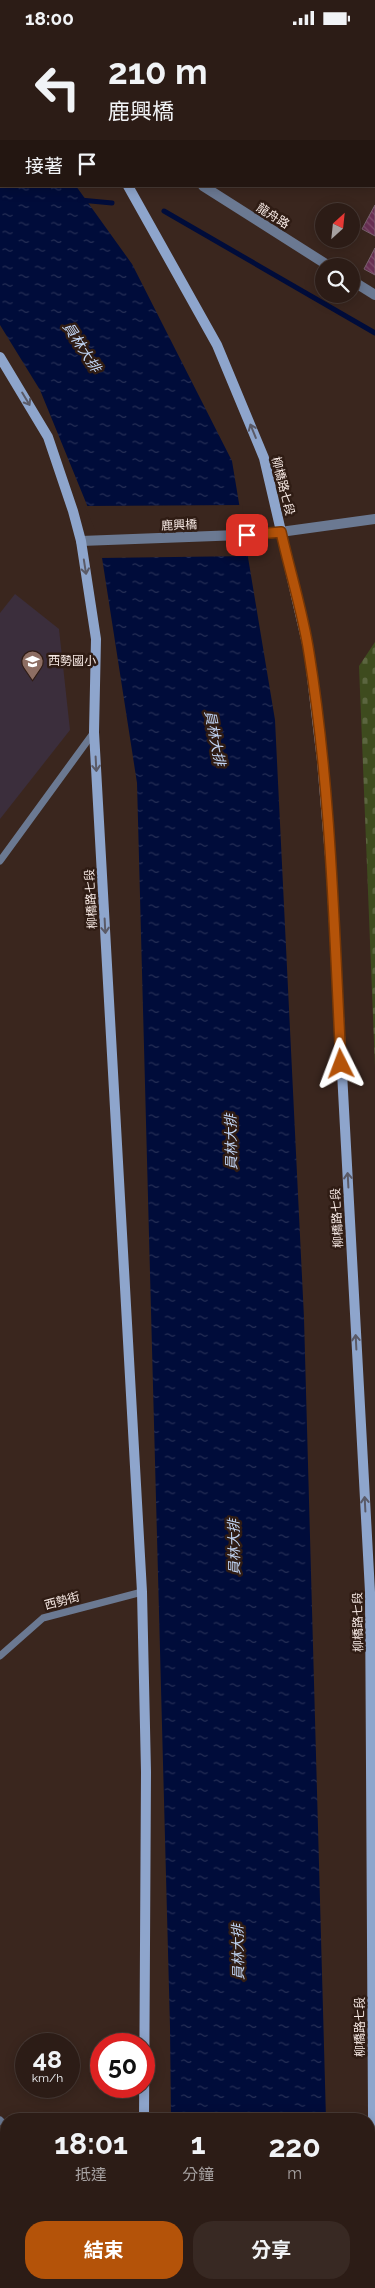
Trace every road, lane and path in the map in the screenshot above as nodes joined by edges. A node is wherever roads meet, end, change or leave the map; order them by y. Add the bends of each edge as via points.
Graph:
1 (129, 187) edge
2 (205, 187) edge
3 (316, 258) edge
4 (360, 286) edge
5 (375, 295) edge
6 (0, 357) edge
7 (375, 519) edge
8 (281, 532) junction
9 (81, 541) junction
10 (94, 731) junction
11 (0, 861) edge
12 (142, 1592) junction
13 (0, 1656) edge
14 (144, 2113) edge
15 (373, 2113) edge

8 -> 1 main road, 柳橋路七段 via 264,458 217,345
2 - 3 street, 龍舟路
4 - 5 street
6 -> 9 main road, 柳橋路七段 via 48,437
7 - 8 street, 鹿興橋
8 - 9 street, 鹿興橋
15 -> 8 main road, 柳橋路七段 via 370,1592 331,868 309,652
9 -> 10 main road, 柳橋路七段 via 96,639
10 - 11 lane
10 -> 12 main road, 柳橋路七段
12 - 13 lane, 西勢街 via 43,1618
12 - 14 main road, 柳橋路七段 via 146,1772

